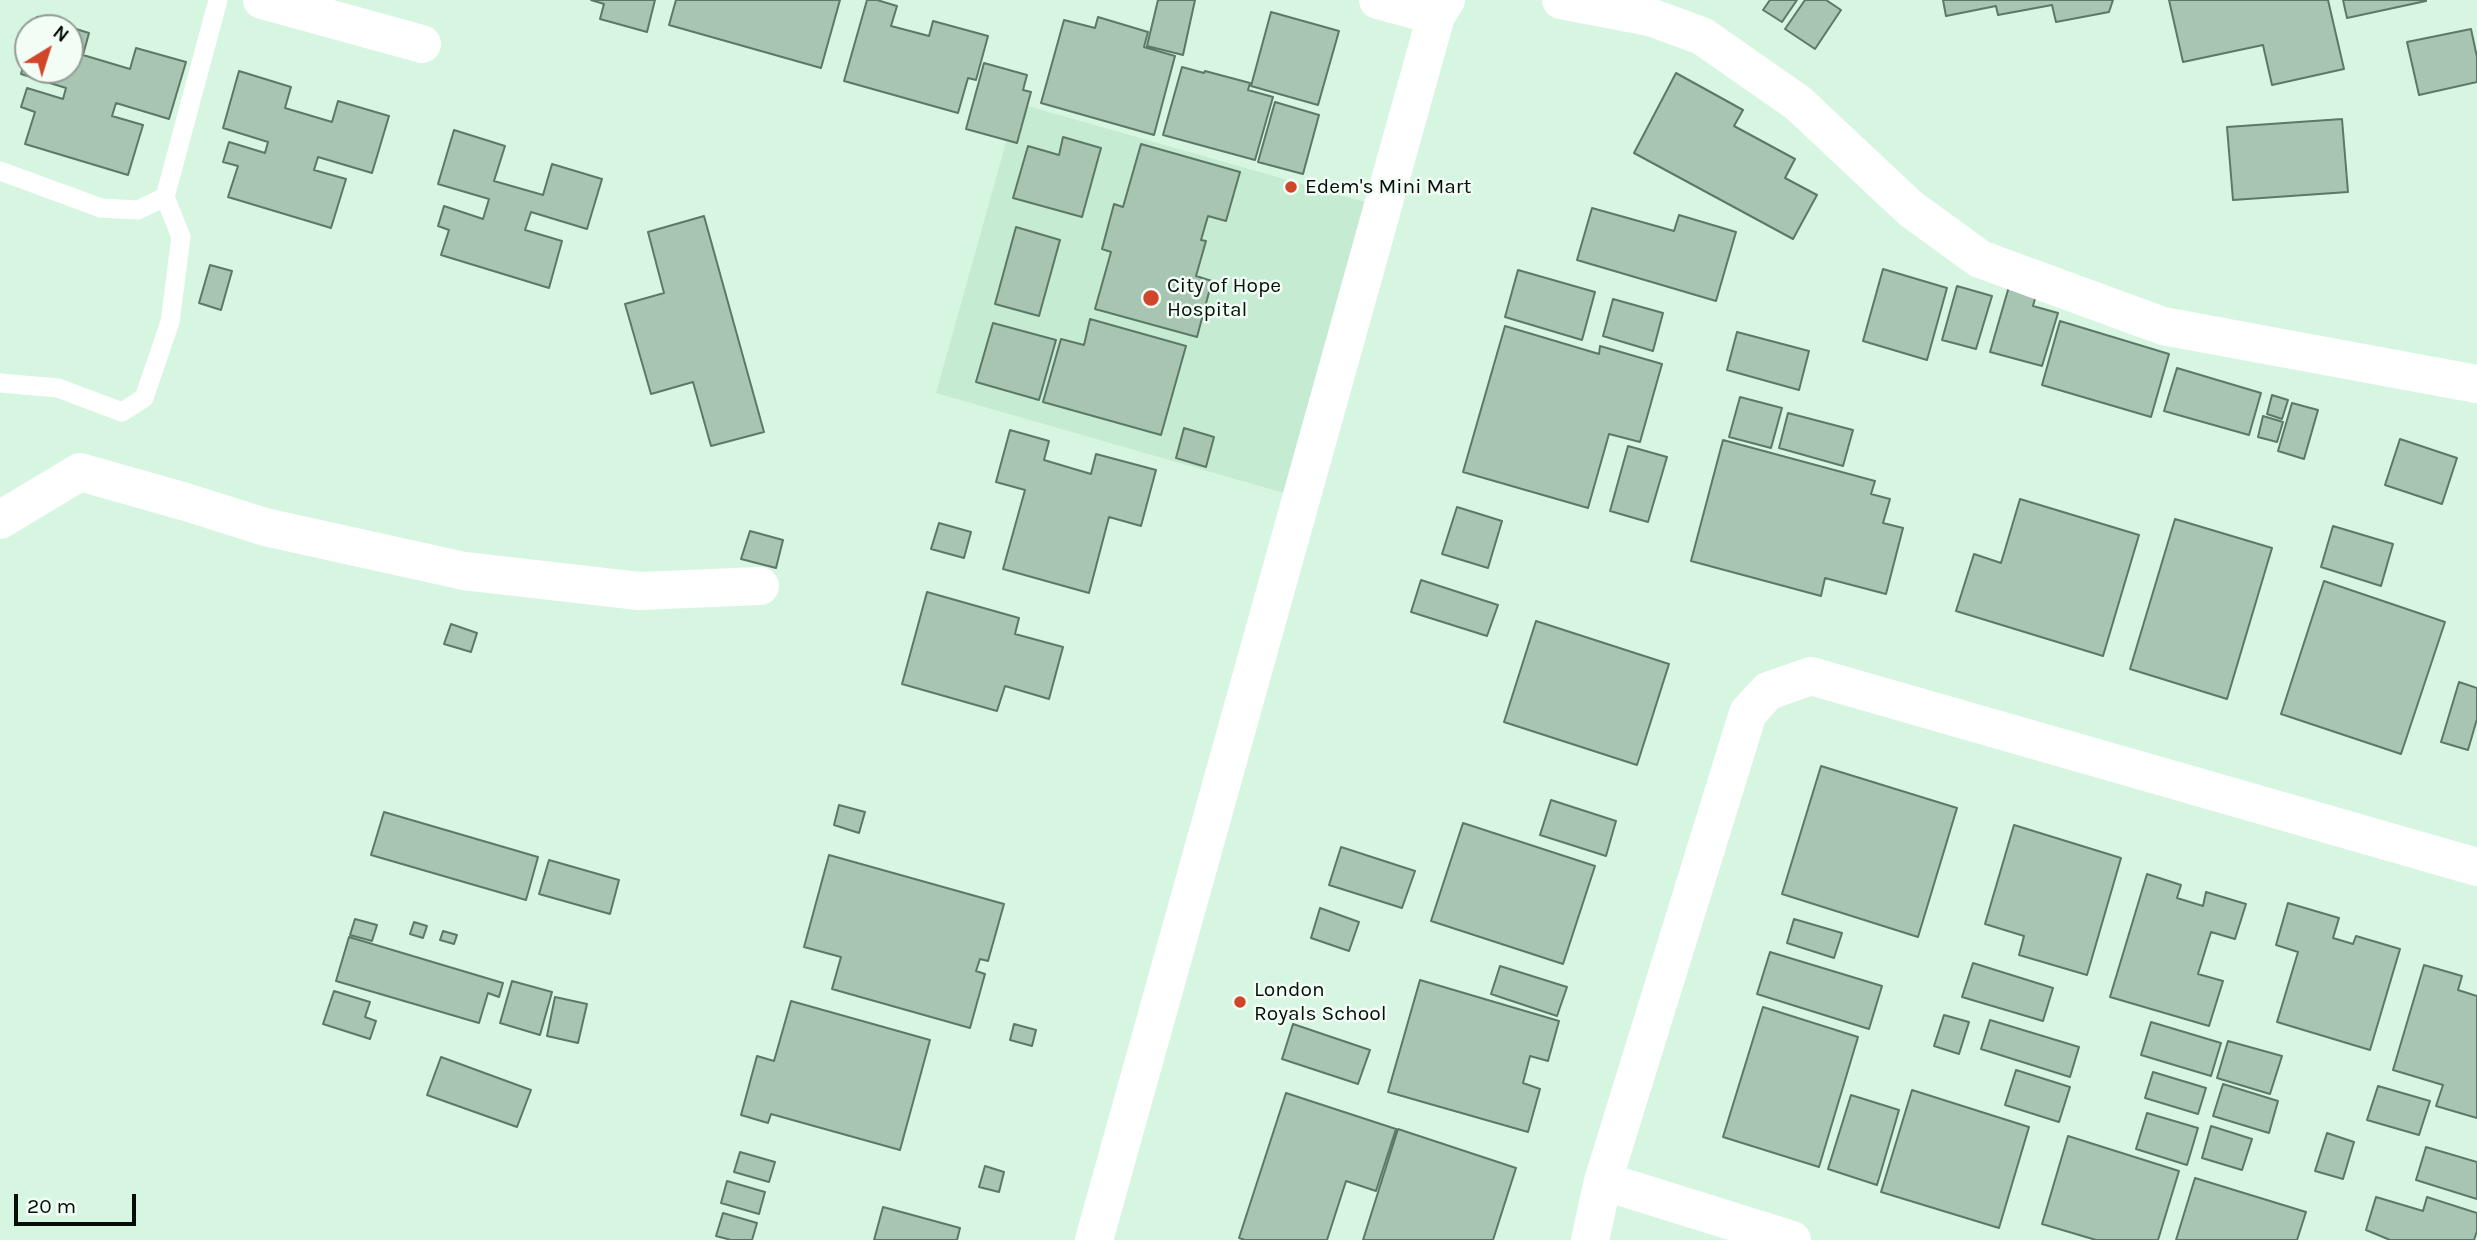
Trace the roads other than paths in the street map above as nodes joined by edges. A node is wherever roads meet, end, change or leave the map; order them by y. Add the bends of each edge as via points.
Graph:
1 (218, 0) edge
2 (262, 0) edge
3 (1378, 0) edge
4 (1561, 0) edge
5 (1441, 8) edge
6 (422, 44) dead end
7 (0, 171) edge
8 (165, 197) junction
9 (0, 383) edge
10 (2477, 384) edge
11 (0, 520) edge
12 (760, 586) dead end
13 (2477, 867) edge
14 (1603, 1181) junction
15 (1094, 1240) edge
16 (1590, 1240) edge
17 (1792, 1240) edge

1 - 8 lane
2 - 6 street
3 - 5 street
4 - 10 street via 1650,17 1702,36 1798,103 1912,209 1980,259 2163,326
5 - 15 street
7 - 8 lane via 101,208 138,209
8 - 9 lane via 181,237 170,322 144,398 122,412 58,388
11 - 12 street via 80,472 265,527 464,571 639,591
13 - 14 street via 1811,676 1768,691 1748,713
14 - 16 street
14 - 17 street

